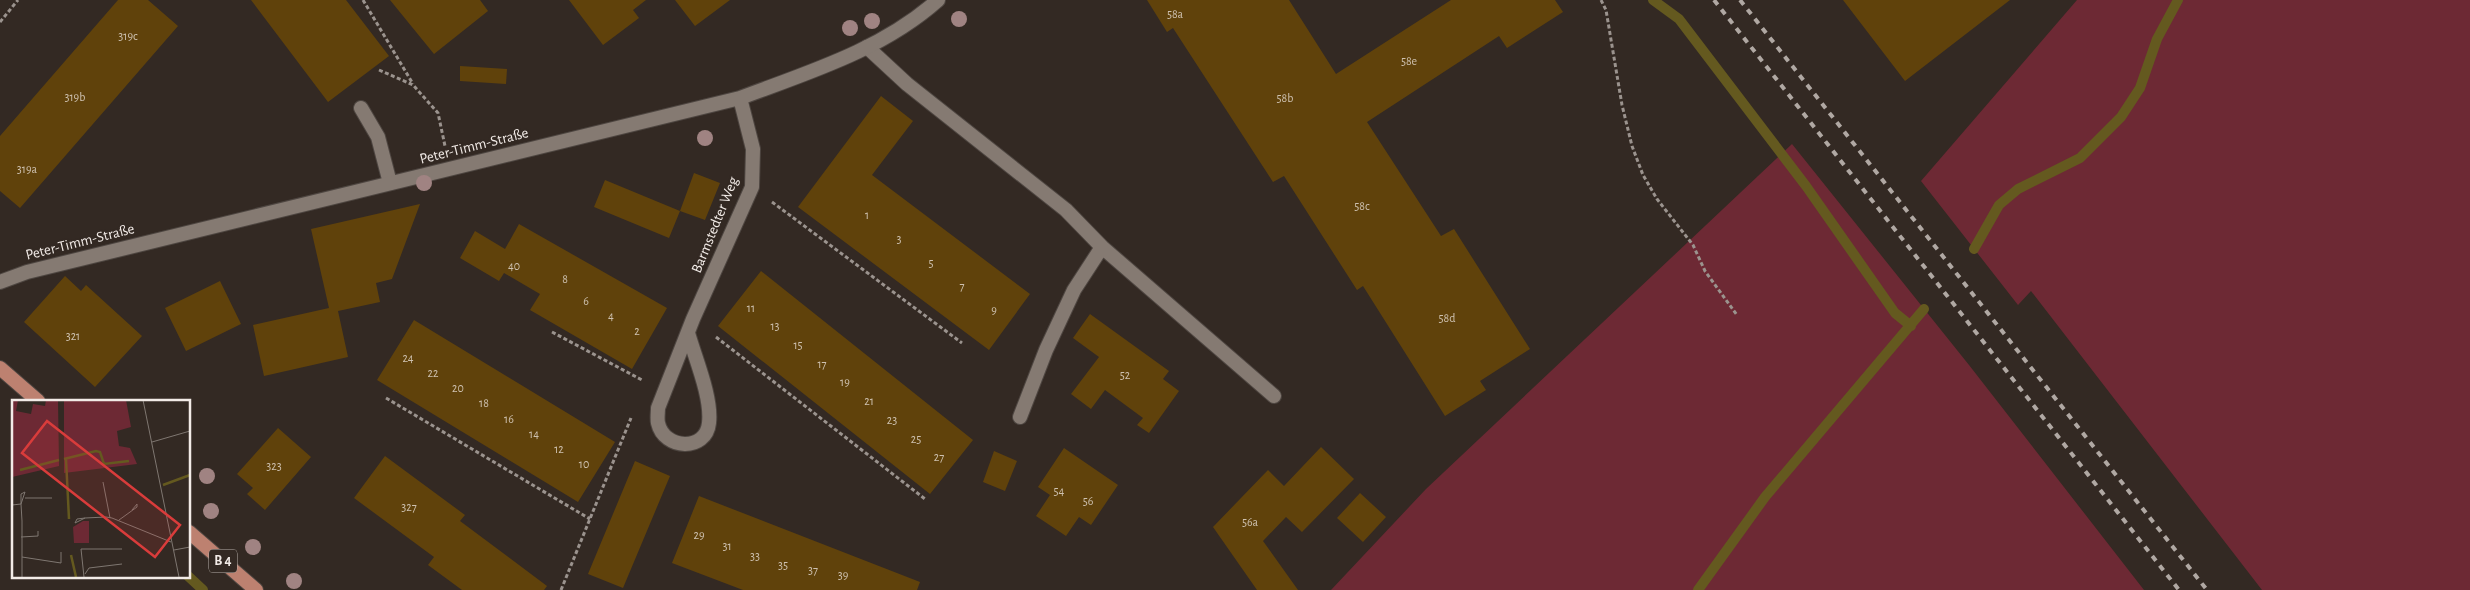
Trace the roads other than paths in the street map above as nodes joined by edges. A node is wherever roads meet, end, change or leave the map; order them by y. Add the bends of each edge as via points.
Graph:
1 (938, 0) edge
2 (867, 47) junction
3 (740, 98) junction
4 (362, 108) dead end
5 (390, 183) junction
6 (1102, 247) junction
7 (0, 282) edge
8 (688, 333) junction
9 (0, 368) edge
10 (1274, 396) dead end
11 (37, 400) edge
12 (1020, 417) dead end
13 (190, 533) edge
14 (256, 590) edge

1 - 2 street, Peter-Timm-Straße via 917,19
2 - 3 street, Peter-Timm-Straße via 847,58
2 - 6 street via 907,84 1066,210
3 - 5 street, Peter-Timm-Straße
3 - 8 street, Barmstedter Weg via 754,148 752,187
4 - 5 street via 378,137
5 - 7 street, Peter-Timm-Straße via 27,272
6 - 10 street
6 - 12 street via 1074,290
8 - 8 street, Barmstedter Weg via 658,408 658,423 664,436 688,446 700,439 709,426 710,410
9 - 11 main road
13 - 14 main road, B 4

